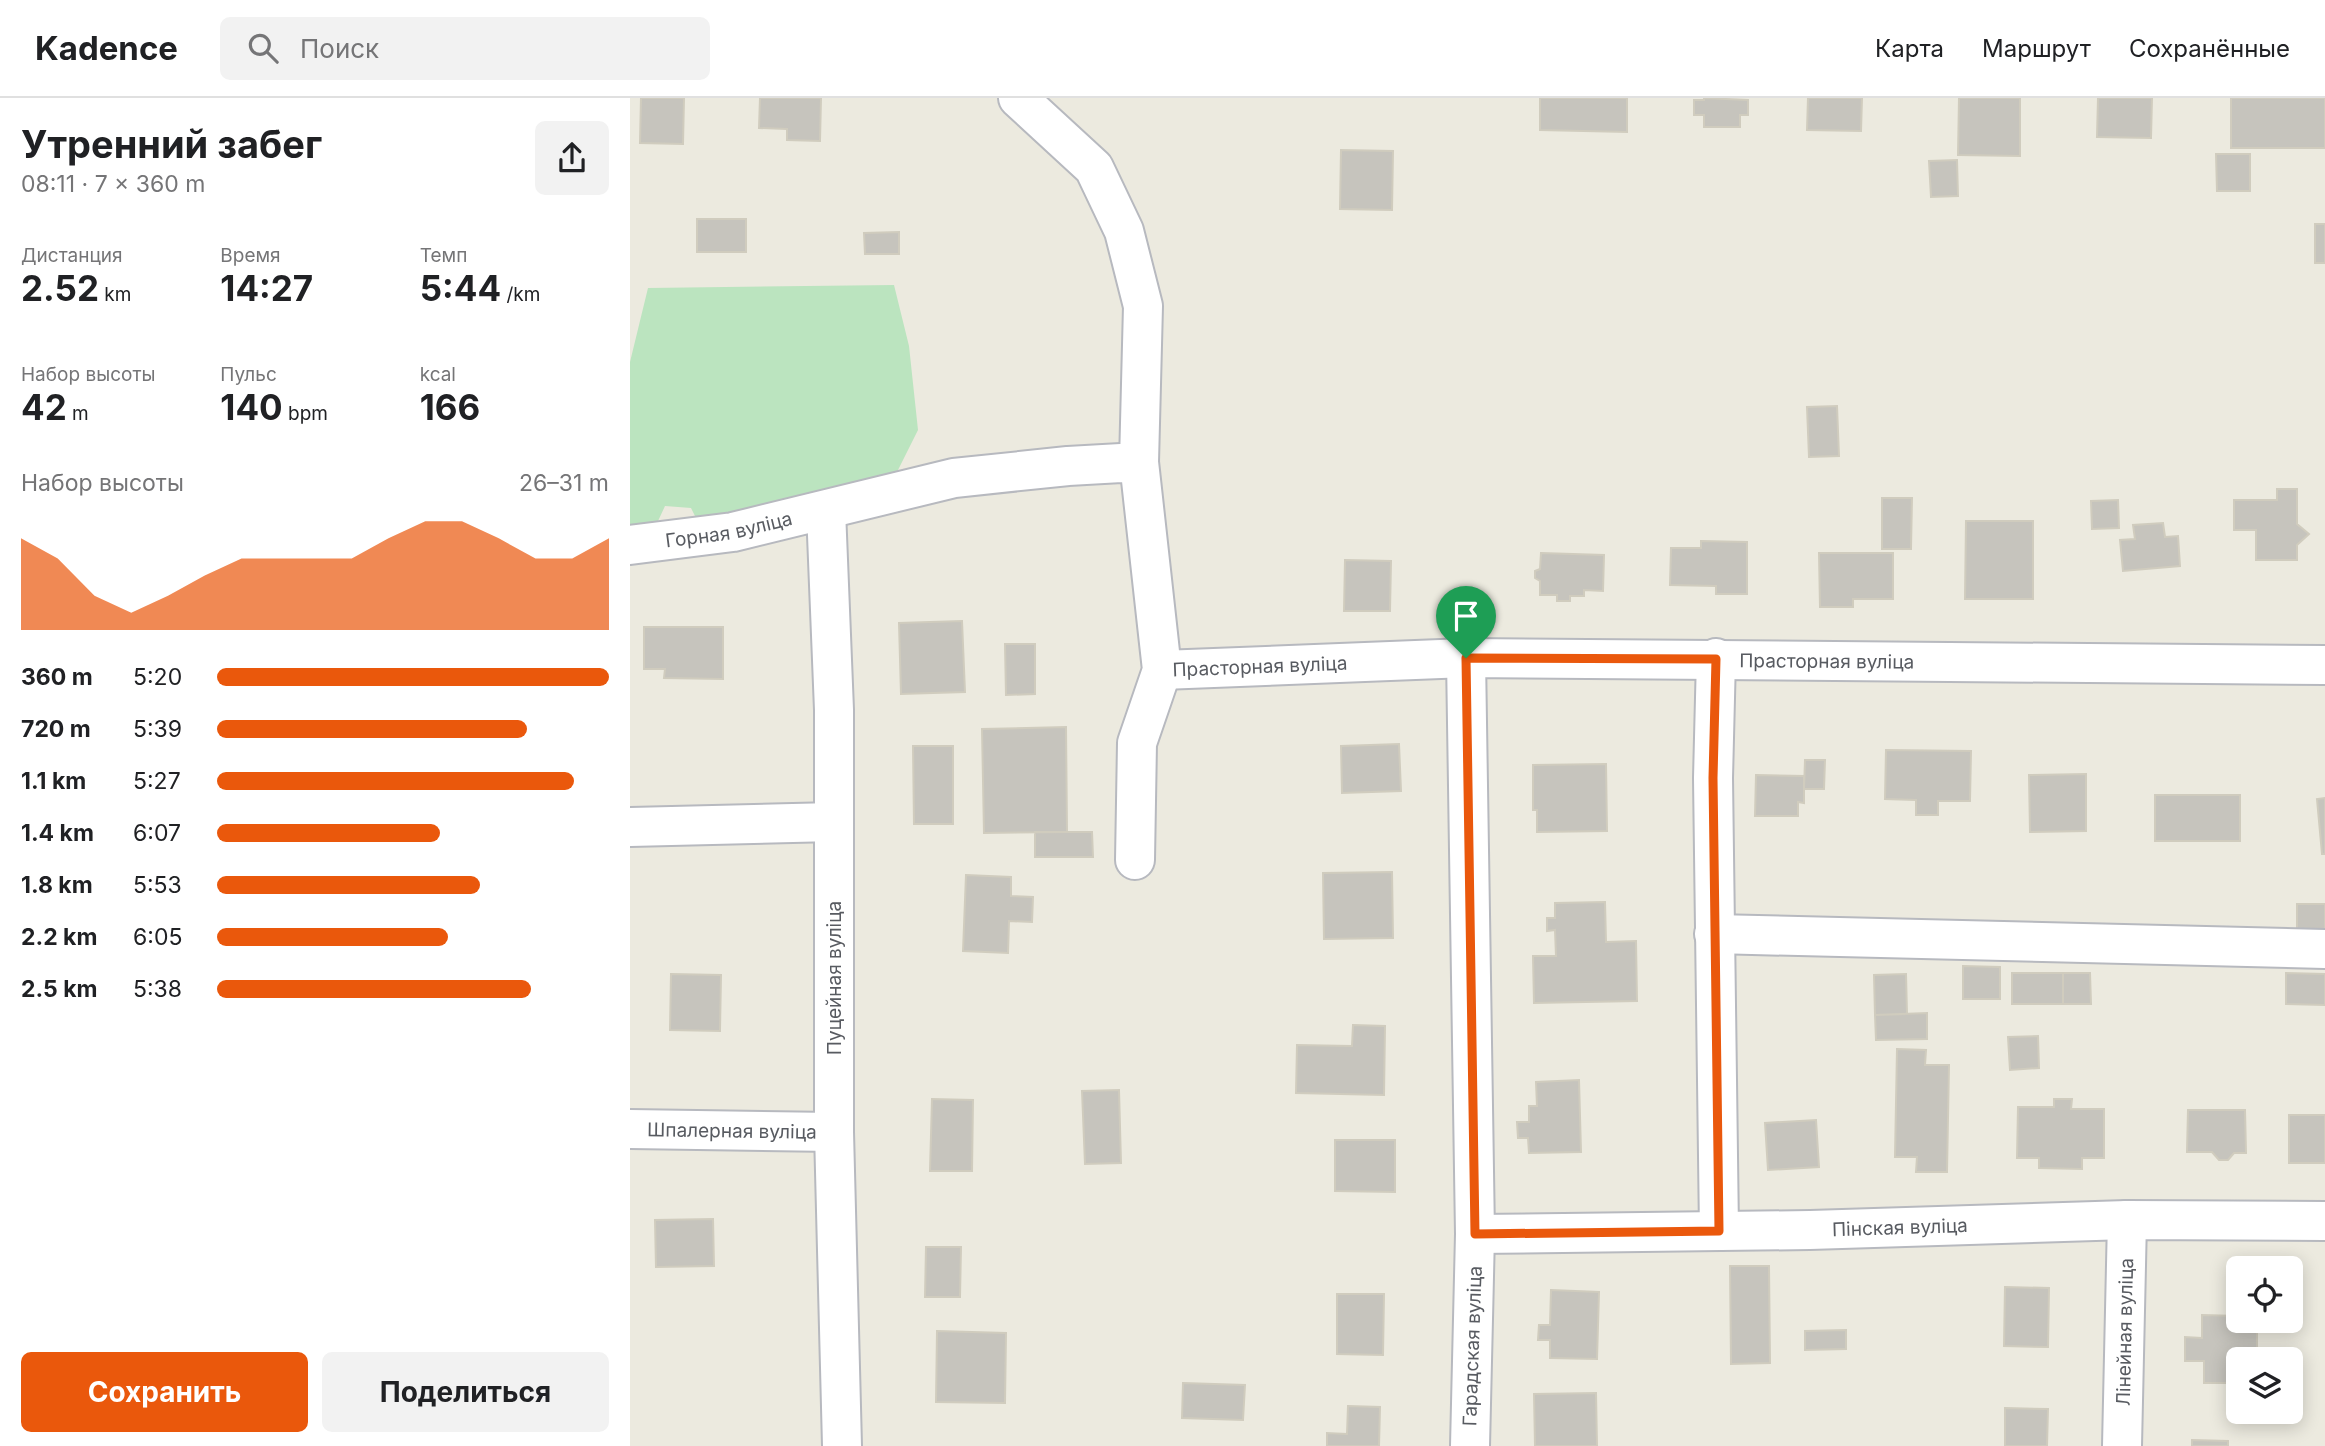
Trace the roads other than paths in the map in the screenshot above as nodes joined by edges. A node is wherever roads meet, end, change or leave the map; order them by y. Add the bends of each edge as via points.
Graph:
1 (1018, 98) edge
2 (1139, 462) junction
3 (826, 510) junction
4 (630, 545) edge
5 (1466, 658) junction
6 (1716, 659) junction
7 (2325, 665) edge
8 (1162, 670) junction
9 (834, 822) junction
10 (630, 827) edge
11 (1135, 860) dead end
12 (1714, 934) junction
13 (2325, 949) edge
14 (630, 1129) edge
15 (834, 1132) junction
16 (2127, 1220) junction
17 (2325, 1221) edge
18 (1719, 1231) junction
19 (1475, 1234) junction
20 (842, 1446) edge
21 (1469, 1446) edge
22 (2122, 1446) edge

1 - 2 street via 1094,168 1124,231 1143,306
2 - 3 street, Горная вуліца via 954,478
2 - 8 street
3 - 4 street, Горная вуліца via 733,532
3 - 9 street, Пуцейная вуліца
5 - 6 street, Прасторная вуліца
5 - 8 street, Прасторная вуліца
5 - 19 street, Гарадская вуліца
6 - 7 street, Прасторная вуліца
6 - 12 street
8 - 11 street via 1137,743
9 - 10 street
9 - 15 street, Пуцейная вуліца
12 - 13 street
12 - 18 street
14 - 15 street, Шпалерная вуліца
15 - 20 street, Пуцейная вуліца
16 - 17 street, Пінская вуліца
16 - 18 street, Пінская вуліца
16 - 22 street, Лінейная вуліца
18 - 19 street, Пінская вуліца
19 - 21 street, Гарадская вуліца

